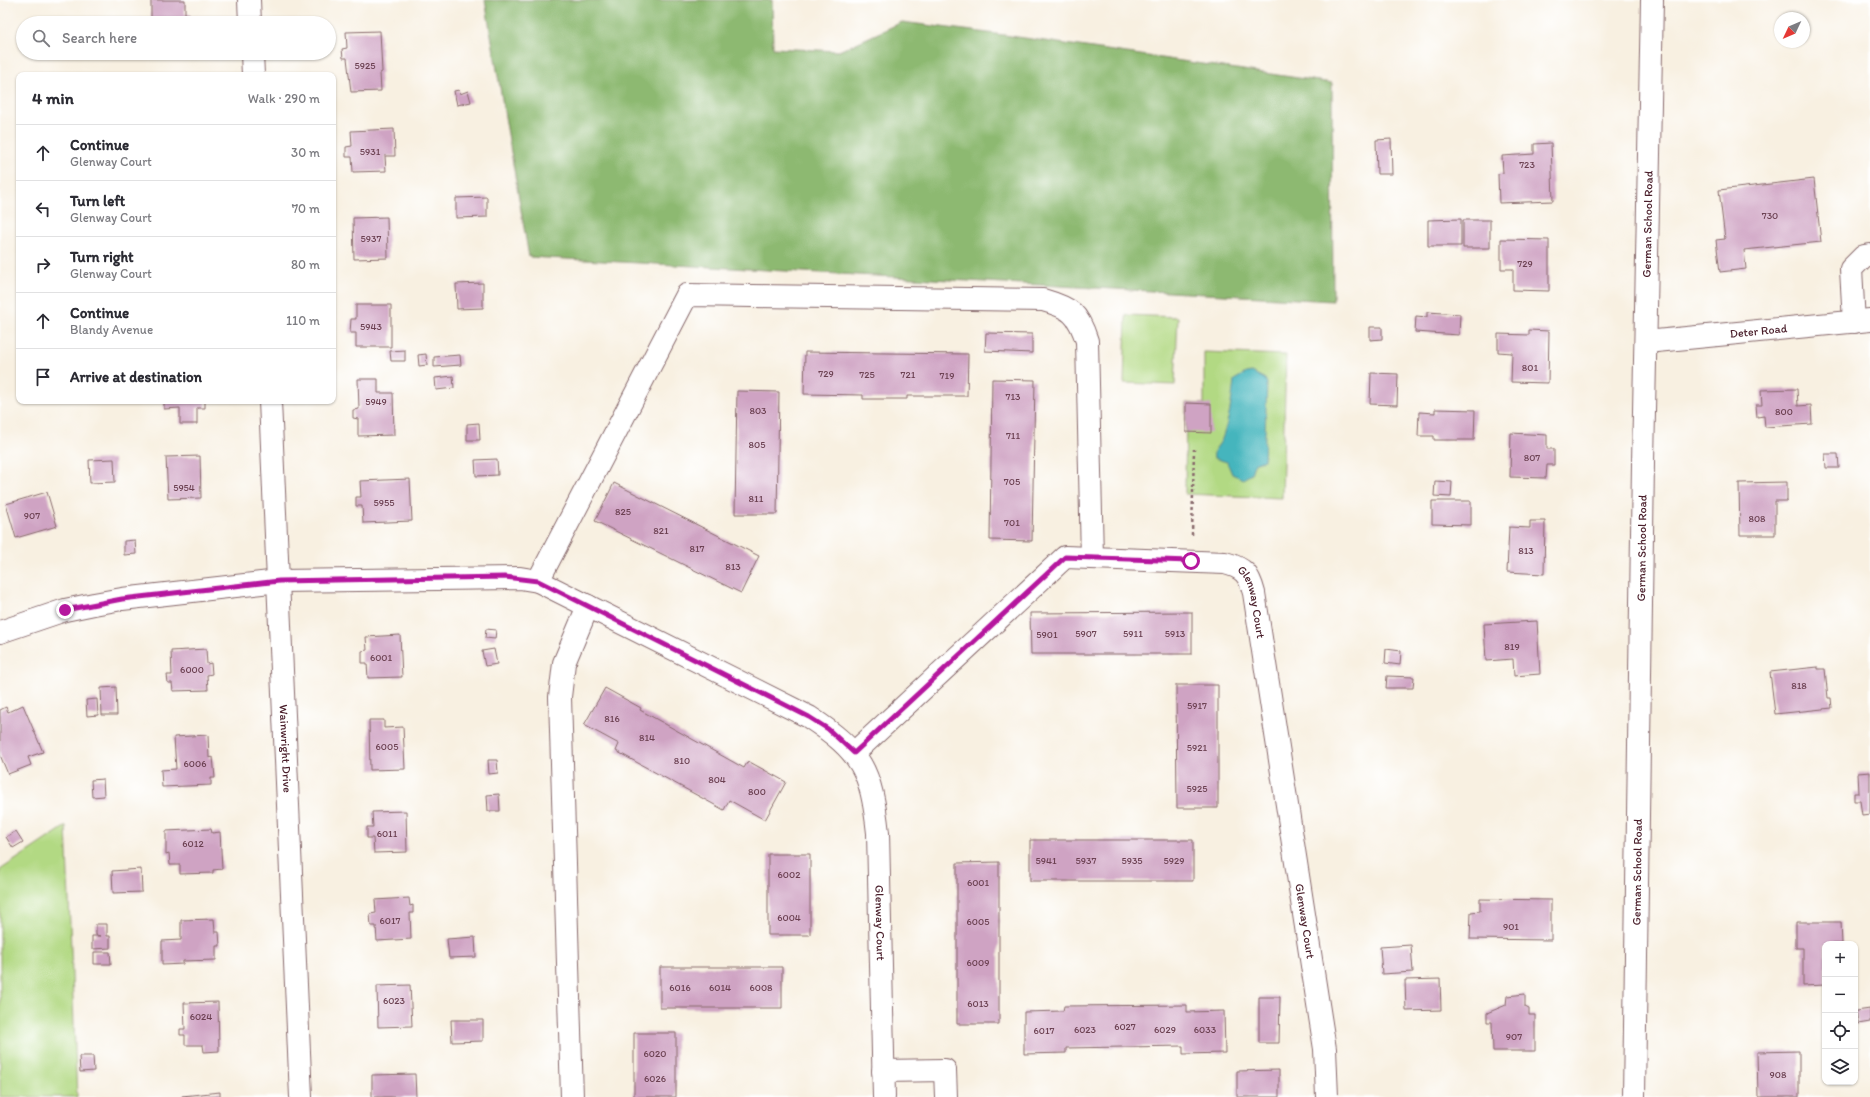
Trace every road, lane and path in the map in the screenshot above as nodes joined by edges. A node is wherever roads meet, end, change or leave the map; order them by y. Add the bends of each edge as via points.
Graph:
1 (249, 0) edge
2 (1652, 0) edge
3 (250, 16) edge
4 (252, 60) edge
5 (253, 72) edge
6 (1870, 255) edge
7 (1862, 321) edge
8 (1646, 342) junction
9 (270, 404) edge
10 (1194, 449) dead end
11 (1092, 558) junction
12 (1191, 561) junction
13 (279, 581) junction
14 (538, 581) junction
15 (588, 606) junction
16 (0, 632) edge
17 (854, 753) junction
18 (883, 1071) junction
19 (301, 1097) edge
20 (572, 1097) edge
21 (884, 1097) edge
22 (946, 1097) edge
23 (1327, 1097) edge
24 (1634, 1097) edge

1 - 3 street
2 - 8 street, German School Road
4 - 5 street
6 - 7 street via 1864,256 1851,269
7 - 8 street, Deter Road
8 - 24 street, German School Road
9 - 13 street, Wainwright Drive
10 - 12 path
11 - 12 street, Glenway Court
11 - 14 street via 1087,341 1081,323 1071,311 1042,300 687,295
11 - 17 street, Glenway Court via 1065,557
12 - 23 street, Glenway Court via 1235,566 1244,571 1254,593 1325,1049
13 - 14 street, Glenway Court via 505,577
13 - 16 street, Glenway Court via 94,604 65,610
13 - 19 street, Wainwright Drive
14 - 15 street, Glenway Court
15 - 17 street, Glenway Court via 809,717 828,729
15 - 20 street via 564,663 560,697
17 - 18 street, Glenway Court via 863,766 873,794 878,833
18 - 21 street, Glenway Court
18 - 22 street via 945,1070

